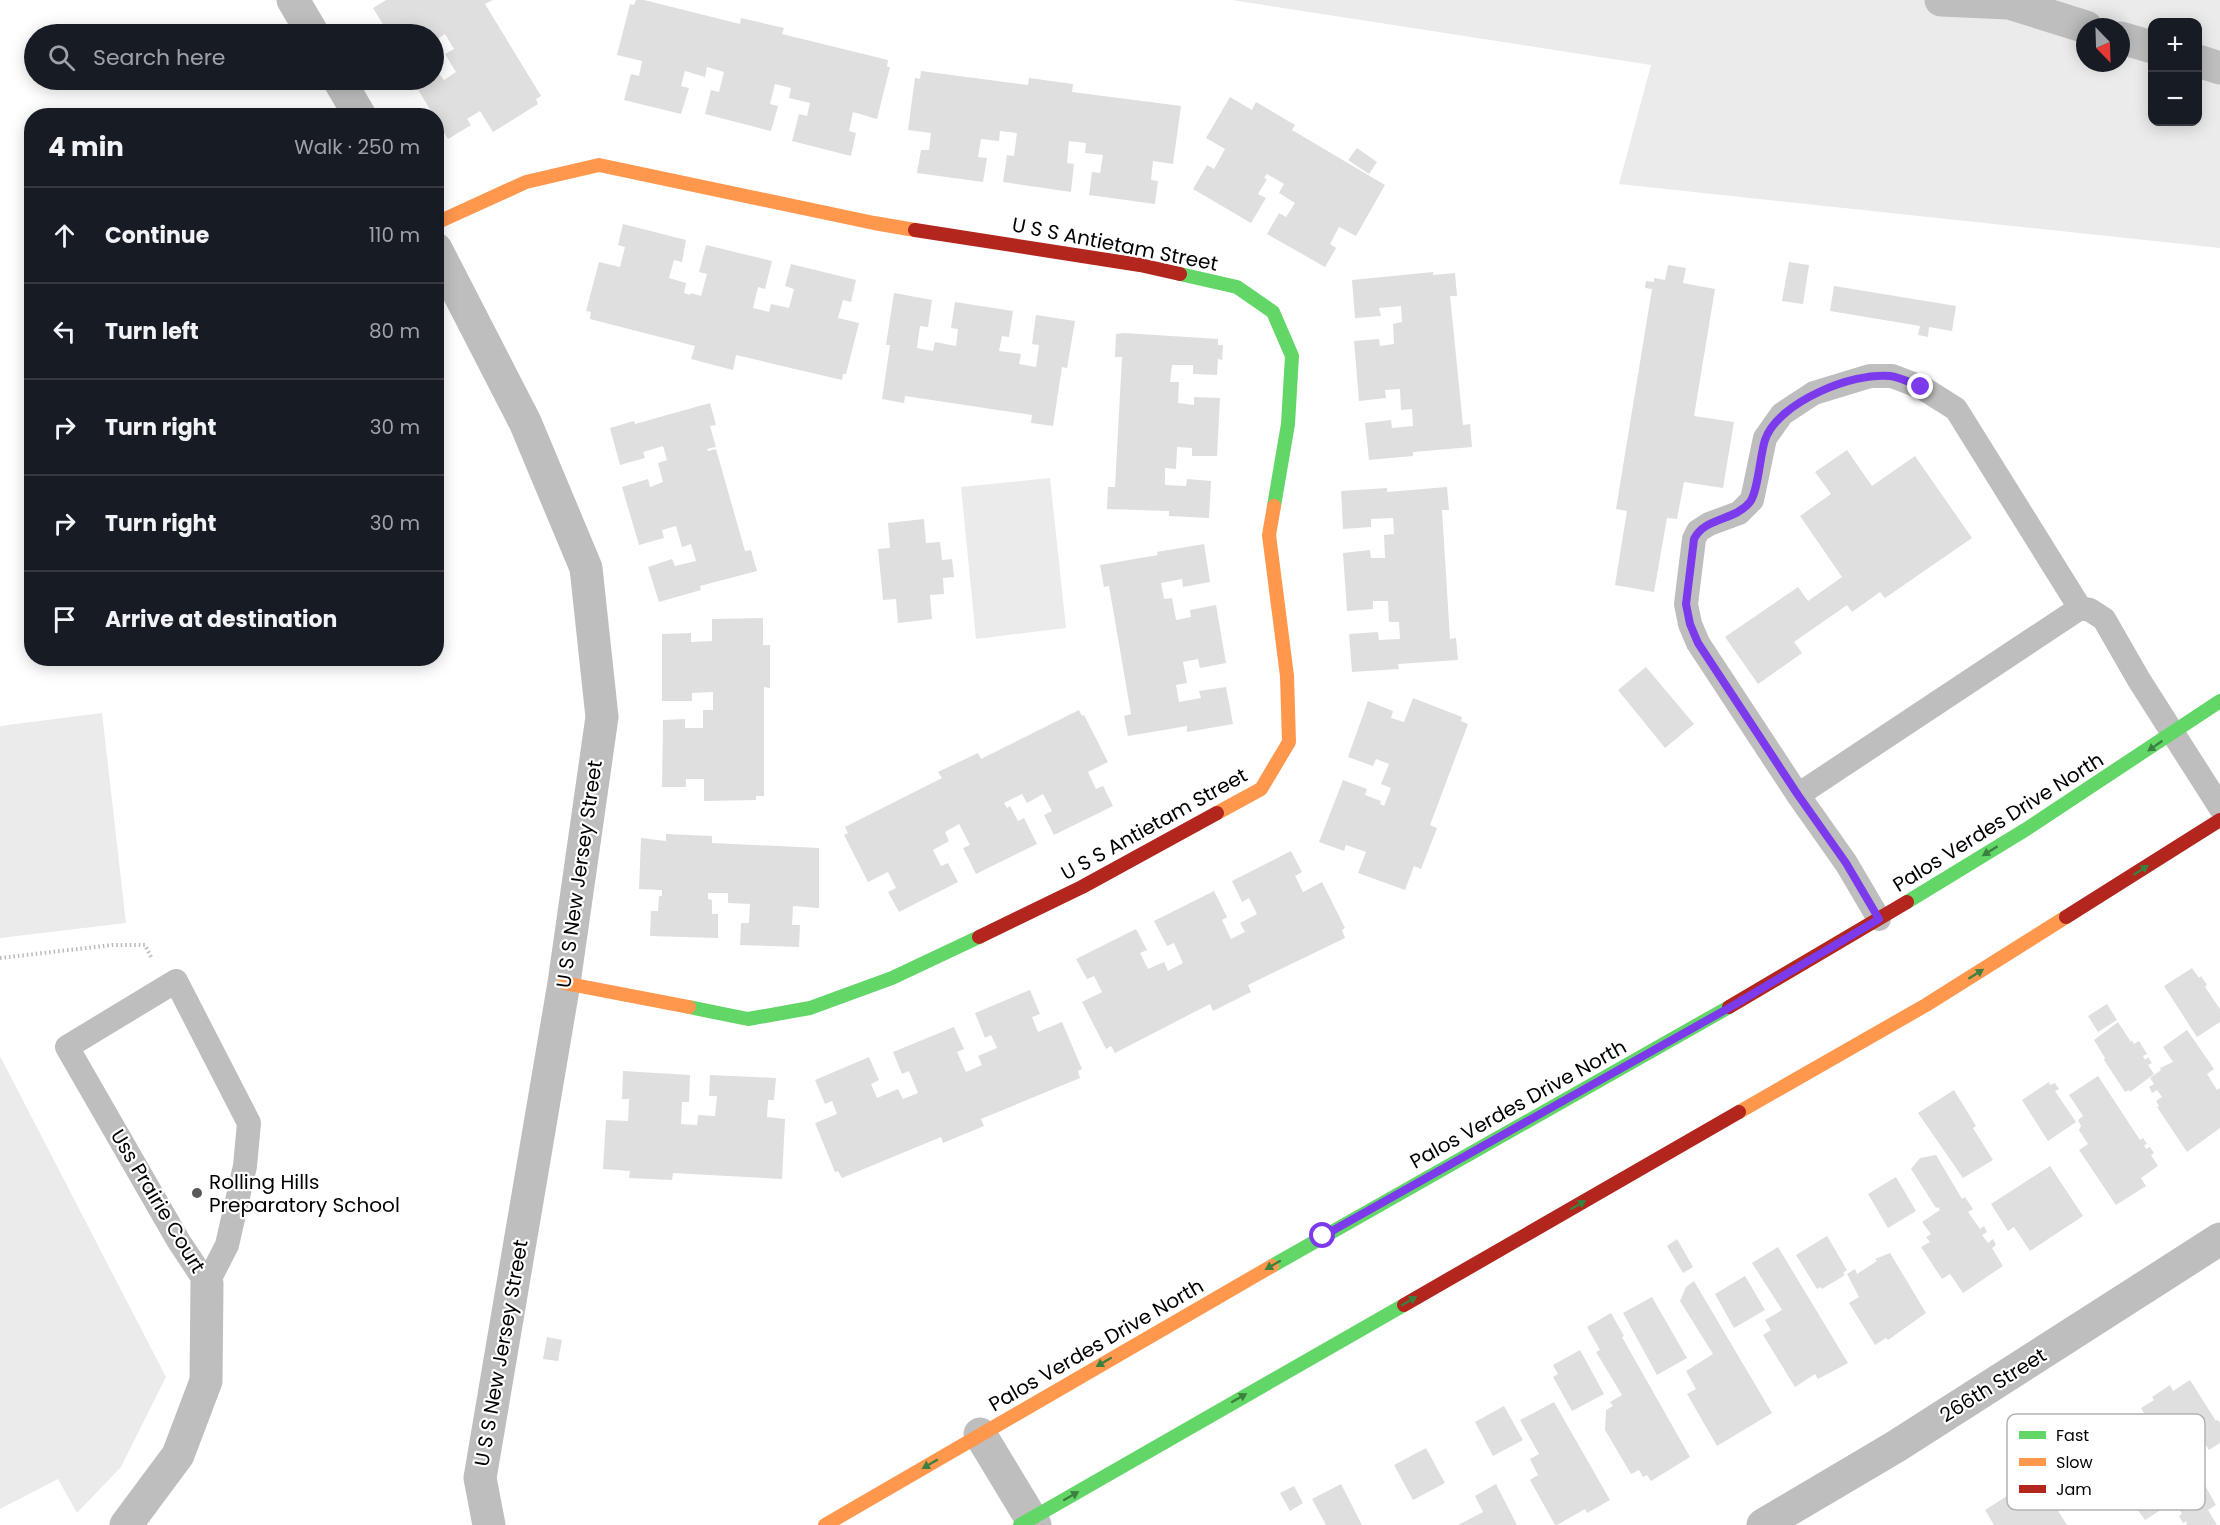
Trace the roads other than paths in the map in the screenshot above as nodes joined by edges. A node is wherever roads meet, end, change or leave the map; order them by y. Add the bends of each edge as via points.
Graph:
1 (293, 0) edge
2 (1941, 0) edge
3 (307, 24) edge
4 (2076, 24) edge
5 (2130, 41) edge
6 (2148, 46) edge
7 (2202, 62) edge
8 (2220, 68) edge
9 (345, 90) edge
10 (355, 108) edge
11 (444, 219) edge
12 (444, 265) edge
13 (2080, 608) junction
14 (2220, 701) edge
15 (2174, 733) junction
16 (1798, 795) junction
17 (2220, 807) edge
18 (2220, 820) edge
19 (1879, 919) junction
20 (564, 983) junction
21 (2220, 1239) edge
22 (207, 1284) junction
23 (980, 1434) junction
24 (1029, 1523) edge
25 (126, 1525) edge
26 (489, 1525) edge
27 (825, 1525) edge
28 (1763, 1525) edge

1 - 3 street
2 - 4 street via 2009,3
5 - 6 street
7 - 8 street
9 - 10 street
11 - 20 main road, U S S Antietam Street via 526,182 599,165 874,223 1140,265 1237,287 1273,312 1292,356 1288,424 1269,535 1287,676 1289,742 1261,789 1082,887 892,978 810,1008 748,1019
12 - 20 street, U S S New Jersey Street via 525,422 586,568 602,717
13 - 15 lane via 2103,619
13 - 16 lane
13 - 16 lane via 1956,409 1921,387 1892,376 1870,376 1806,398 1782,414 1765,438 1752,500 1739,513 1698,531 1686,604 1698,643
14 - 15 main road, Palos Verdes Drive North
15 - 17 lane
15 -> 19 main road, Palos Verdes Drive North
16 - 19 lane
24 -> 18 main road via 1926,1005
19 -> 23 main road, Palos Verdes Drive North
20 - 26 street, U S S New Jersey Street via 480,1478
21 - 28 street, 266th Street via 1895,1447
22 - 22 lane, Uss Prairie Court via 227,1245 245,1166 249,1123 176,981 68,1047
22 - 25 street, Uss Prairie Court via 206,1380 178,1455
23 - 24 street
23 -> 27 main road, Palos Verdes Drive North

